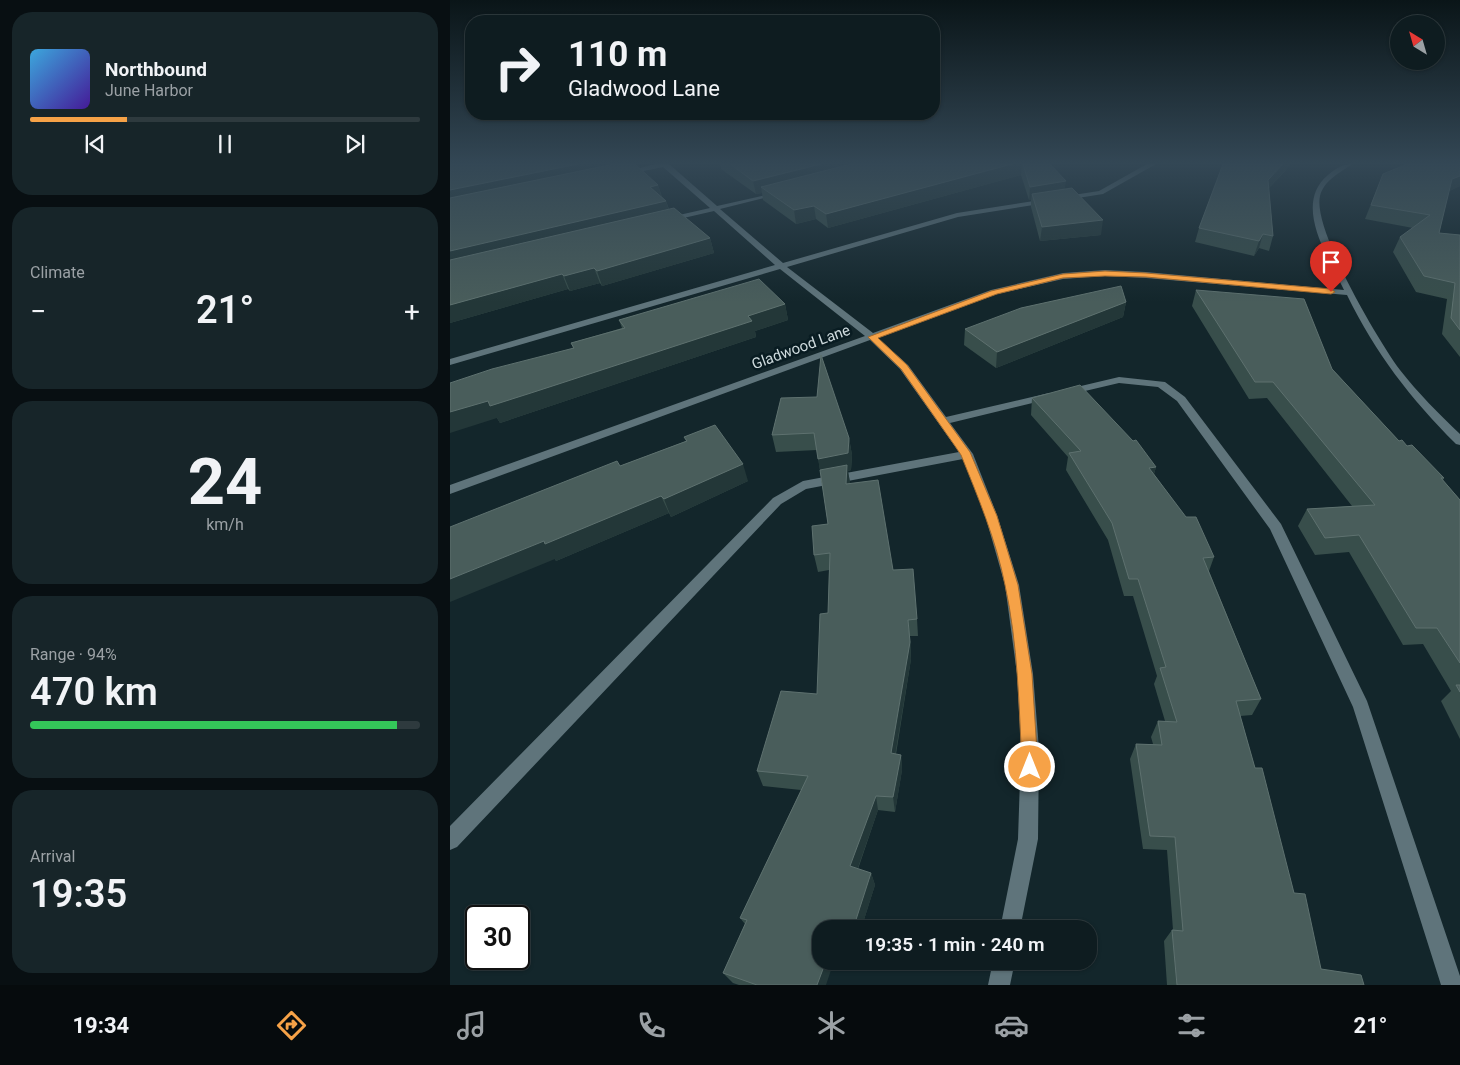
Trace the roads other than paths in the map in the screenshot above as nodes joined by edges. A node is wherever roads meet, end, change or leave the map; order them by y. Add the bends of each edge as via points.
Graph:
1 (708, 210) edge
2 (718, 210) edge
3 (990, 210) edge
4 (1316, 210) edge
5 (658, 222) edge
6 (780, 265) junction
7 (1350, 294) junction
8 (872, 337) junction
9 (450, 362) edge
10 (944, 421) junction
11 (1460, 441) edge
12 (967, 454) junction
13 (450, 490) edge
14 (450, 840) edge
15 (1012, 920) edge
16 (1002, 970) edge
17 (999, 985) edge
18 (1452, 985) edge

1 - 5 street
2 - 6 street
3 - 6 street via 957,215
4 - 7 street via 1317,224
6 - 8 street
6 - 9 street
7 - 8 street, Gladwood Lane via 1146,275 1063,276 994,292
7 - 11 street via 1381,349 1412,390
8 - 10 street via 904,367
8 - 13 street, Gladwood Lane
10 - 12 street
10 - 18 street via 1119,380 1161,384 1181,399 1276,527 1361,706
12 - 14 street via 803,485 777,501
12 - 15 street via 991,516 1012,585 1025,674 1030,749 1028,839
16 - 17 street

